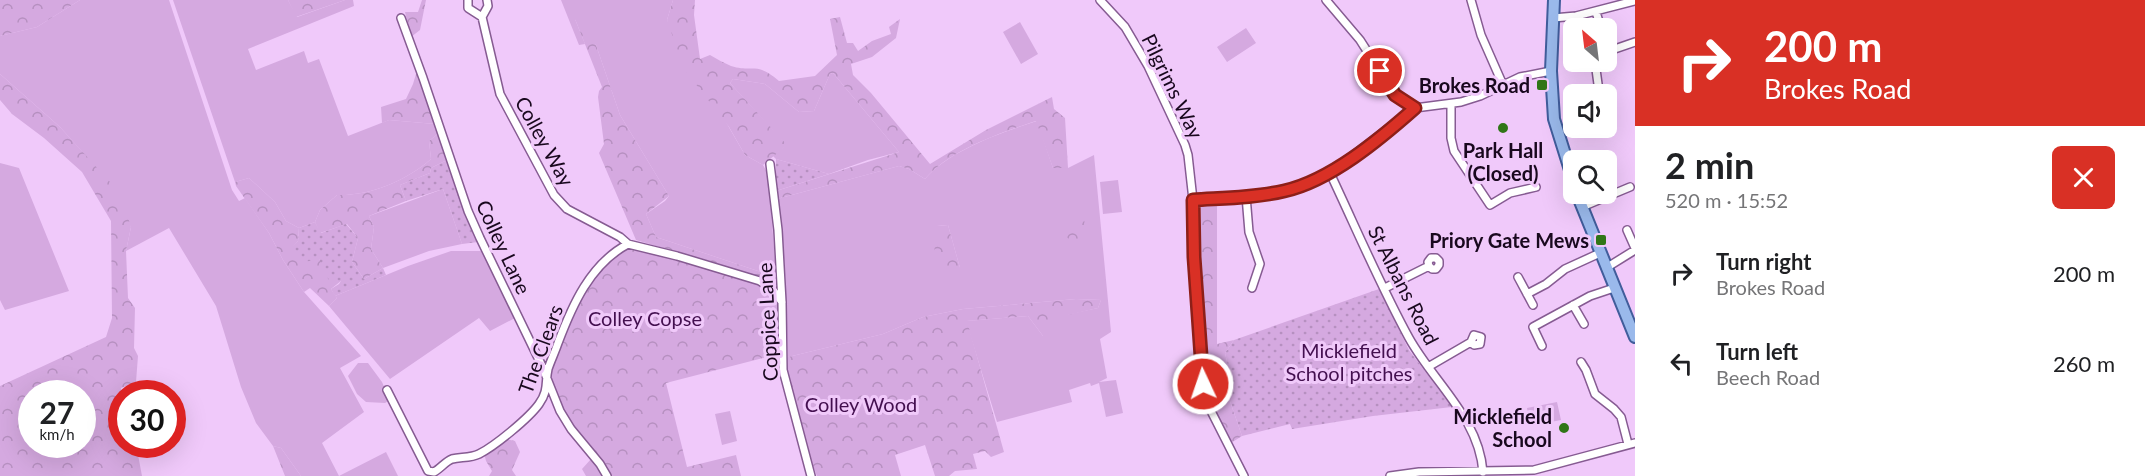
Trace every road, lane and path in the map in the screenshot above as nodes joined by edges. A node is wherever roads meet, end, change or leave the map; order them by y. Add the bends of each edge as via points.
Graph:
1 (468, 0) edge
2 (487, 0) edge
3 (1100, 0) edge
4 (1326, 0) edge
5 (1471, 0) edge
6 (1554, 0) edge
7 (1634, 2) edge
8 (1596, 12) junction
9 (482, 17) junction
10 (401, 18) dead end
11 (1553, 18) junction
12 (1598, 18) edge
13 (1635, 42) edge
14 (1617, 48) edge
15 (1551, 71) junction
16 (1596, 72) edge
17 (1598, 84) dead end
18 (1503, 85) junction
19 (1451, 104) junction
20 (1415, 108) junction
21 (1564, 150) edge
22 (770, 164) dead end
23 (1330, 173) junction
24 (1536, 187) dead end
25 (1630, 187) dead end
26 (1246, 196) junction
27 (1193, 200) junction
28 (1581, 204) edge
29 (1582, 207) junction
30 (1627, 230) dead end
31 (628, 244) junction
32 (1635, 249) edge
33 (1600, 253) junction
34 (1429, 266) dead end
35 (1606, 268) junction
36 (1518, 277) dead end
37 (1252, 288) dead end
38 (1384, 288) junction
39 (1614, 288) junction
40 (1527, 294) junction
41 (782, 302) junction
42 (1533, 305) dead end
43 (1573, 305) junction
44 (1584, 324) dead end
45 (1635, 338) edge
46 (1471, 342) dead end
47 (1542, 346) dead end
48 (1581, 362) dead end
49 (1428, 367) junction
50 (548, 385) junction
51 (387, 390) dead end
52 (1632, 443) edge
53 (1483, 472) junction
54 (607, 476) edge
55 (811, 476) edge
56 (1244, 476) edge
57 (1390, 476) edge

1 - 9 street, Colley Way via 468,8
2 - 9 street, Colley Way
3 - 27 street, Pilgrims Way via 1125,27 1148,66 1185,145
4 - 20 street via 1360,40 1395,95
5 - 18 street
6 - 11 main road
7 - 8 street
8 - 11 street
8 - 12 street
9 - 31 street, Colley Way via 500,94 554,195 567,209
10 - 50 street, Colley Lane via 468,212
11 - 15 main road
13 - 14 street
15 - 18 street
15 - 21 main road via 1554,119
16 - 17 street
18 - 19 street
19 - 20 street
19 - 24 street via 1454,151 1490,205 1510,193
20 - 23 street
22 - 41 street, Coppice Lane
23 - 26 street via 1286,191
23 - 38 street, St Albans Road
25 - 29 street
26 - 27 street
26 - 37 street via 1249,232 1260,264
27 - 56 street, Pilgrims Way via 1203,384 1211,411
28 - 29 main road
29 - 33 main road
30 - 32 street
31 - 41 street via 760,281
31 - 50 street, The Clears via 599,268 577,300 548,370
32 - 35 street
33 - 35 main road
33 - 40 street via 1565,269
34 - 38 street
35 - 39 main road
36 - 40 street
38 - 49 street, St Albans Road
39 - 43 street
39 - 45 main road
40 - 42 street
41 - 55 street, Coppice Lane via 783,370
43 - 44 street
43 - 47 street via 1533,327
46 - 49 street
48 - 52 street via 1595,394 1621,417
49 - 53 street, St Albans Road via 1471,428
50 - 51 street, The Clears via 531,413 500,439 478,454 451,460 434,472 428,471
50 - 54 street, Colley Lane via 571,429
52 - 53 street via 1534,470
53 - 57 street

